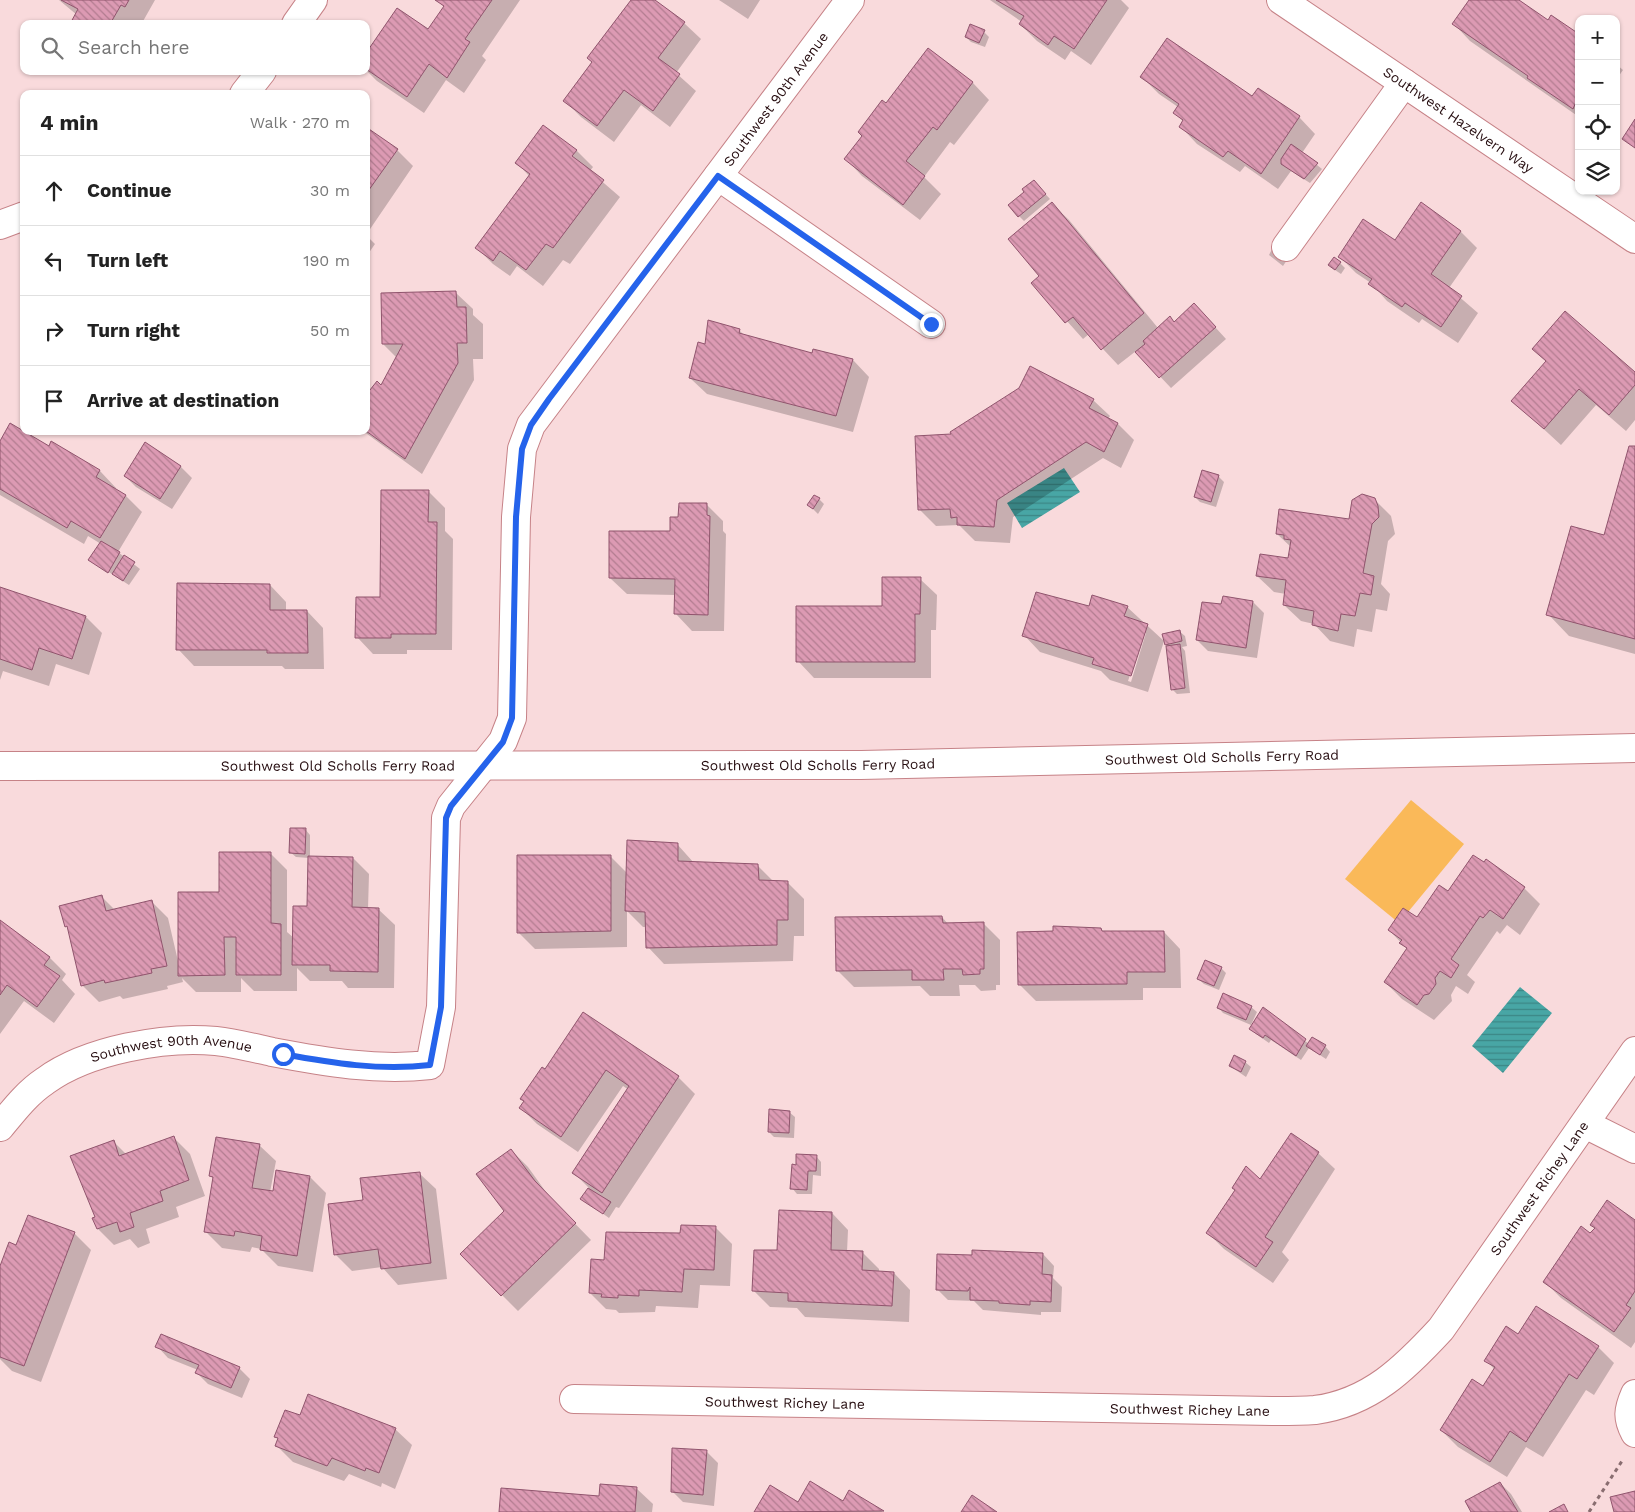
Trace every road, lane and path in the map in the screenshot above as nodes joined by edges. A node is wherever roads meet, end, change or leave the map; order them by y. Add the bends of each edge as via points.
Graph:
1 (313, 0) edge
2 (850, 0) edge
3 (1282, 0) edge
4 (299, 20) edge
5 (259, 75) edge
6 (1404, 83) junction
7 (247, 90) edge
8 (718, 176) junction
9 (20, 218) edge
10 (0, 225) edge
11 (1635, 240) edge
12 (1286, 247) dead end
13 (931, 324) dead end
14 (1635, 748) edge
15 (0, 766) edge
16 (482, 767) junction
17 (1635, 1051) edge
18 (1585, 1124) junction
19 (0, 1127) edge
20 (1635, 1149) edge
21 (1635, 1394) edge
22 (574, 1399) dead end
23 (1630, 1445) edge
24 (1589, 1512) edge

1 - 4 street
2 - 8 street, Southwest 90th Avenue
3 - 6 street, Southwest Hazelvern Way
5 - 7 street
6 - 11 street, Southwest Hazelvern Way
6 - 12 street
8 - 13 street
8 - 16 street, Southwest 90th Avenue via 531,425 522,449 516,517 512,718 503,742
9 - 10 street
14 - 16 street, Southwest Old Scholls Ferry Road via 861,765
15 - 16 street, Southwest Old Scholls Ferry Road
16 - 19 street, Southwest 90th Avenue via 451,806 446,818 441,1007 430,1065 399,1069 333,1063 216,1041 173,1041 89,1057 46,1080 20,1102
17 - 18 street, Southwest Richey Lane
18 - 20 street
18 - 22 street, Southwest Richey Lane via 1440,1329 1414,1358 1387,1382 1344,1402 1316,1410
21 - 23 street via 1628,1410
23 - 24 path

